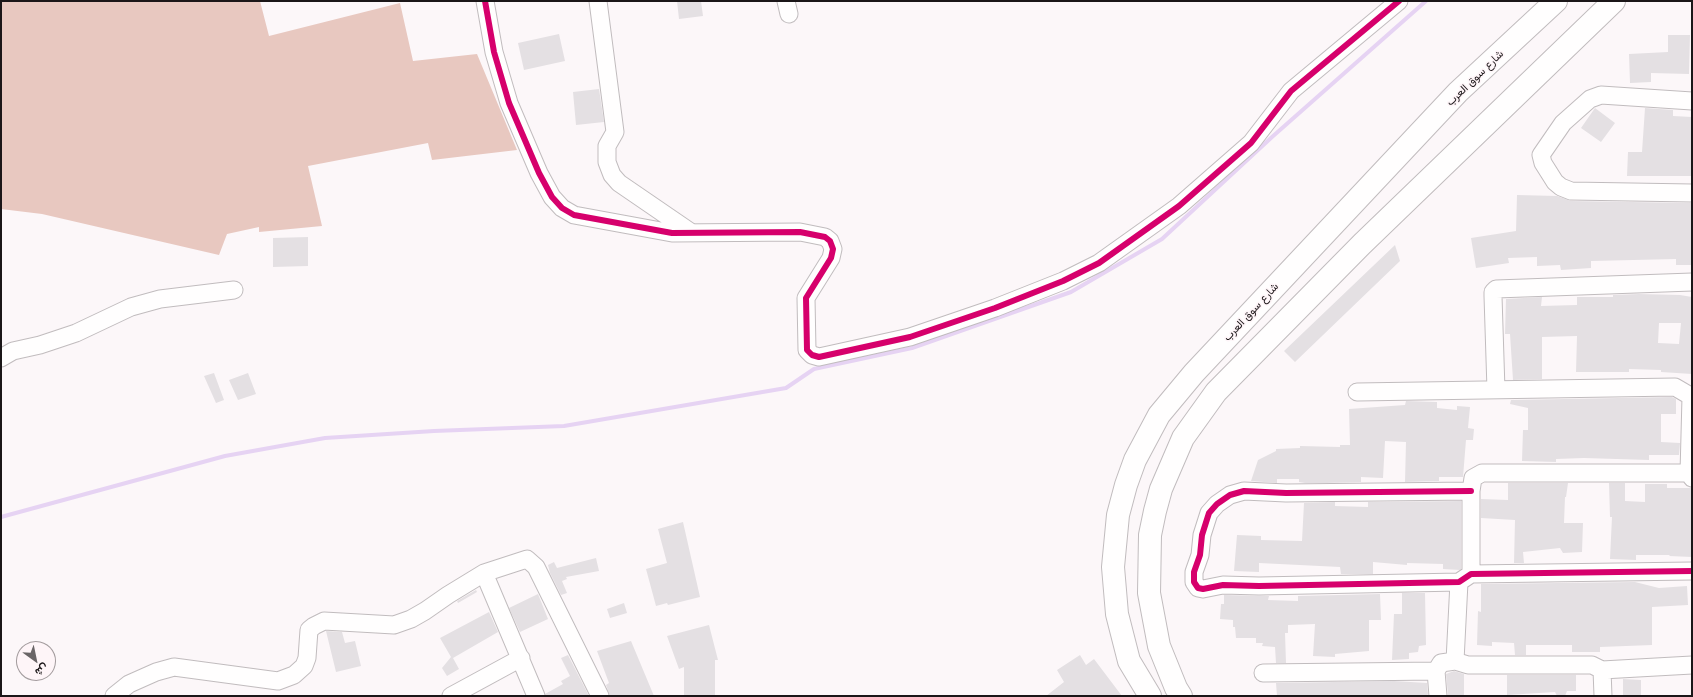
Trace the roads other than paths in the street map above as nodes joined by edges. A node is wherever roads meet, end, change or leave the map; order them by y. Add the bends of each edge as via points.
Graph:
1 (485, 1) edge
2 (598, 1) edge
3 (1399, 1) edge
4 (1556, 1) edge
5 (1614, 1) edge
6 (1692, 101) edge
7 (1692, 193) edge
8 (692, 233) junction
9 (1692, 282) edge
10 (234, 290) dead end
11 (1, 358) edge
12 (1496, 390) junction
13 (1357, 392) dead end
14 (1691, 397) edge
15 (1691, 475) edge
16 (1471, 491) junction
17 (1692, 571) edge
18 (484, 573) junction
19 (1465, 578) junction
20 (521, 658) junction
21 (1455, 661) junction
22 (1692, 665) edge
23 (1602, 670) junction
24 (1436, 671) junction
25 (1263, 673) dead end
26 (114, 696) edge
27 (451, 696) edge
28 (536, 696) edge
29 (600, 696) edge
30 (1150, 696) edge
31 (1181, 696) edge
32 (1438, 696) edge
33 (1603, 696) edge

1 - 8 street via 494,52 509,103 552,197 562,208 574,215 672,233
2 - 8 street via 615,132 607,146 607,162 612,175 619,184
3 - 8 street via 1290,91 1251,143 1179,206 1099,263 1063,281 995,308 924,332 819,357 812,355 807,345 806,298 831,258 833,249 830,241 825,237 800,232
4 - 30 main road, شارع سوق العرب via 1458,92 1194,373 1159,415 1135,460 1126,485 1118,515 1113,567 1117,614 1129,661
5 - 31 main road via 1357,250 1216,392 1183,438 1160,490 1155,511 1150,535 1149,593 1159,646
6 - 7 street via 1601,95 1590,99 1563,123 1541,155 1555,182 1560,188 1571,191
9 - 12 street via 1496,289 1493,292
10 - 11 street via 160,299 131,307 76,333 13,351
12 - 13 street
12 - 14 street via 1675,387
14 - 15 street
15 - 16 street via 1482,473 1473,478
16 - 19 street
16 - 19 street via 1237,492 1217,504 1209,513 1194,572 1194,582 1198,588 1203,589 1223,585 1259,586
17 - 19 street
18 - 20 street
18 - 26 street via 425,611 394,625 324,621 314,626 309,630 304,666 294,675 278,681 174,667 129,684
18 - 29 street via 527,558 536,567
19 - 21 street
20 - 27 street
20 - 28 street
21 - 23 street via 1468,665 1592,665
21 - 24 street via 1441,663
22 - 23 street
23 - 33 street
24 - 25 street
24 - 32 street

